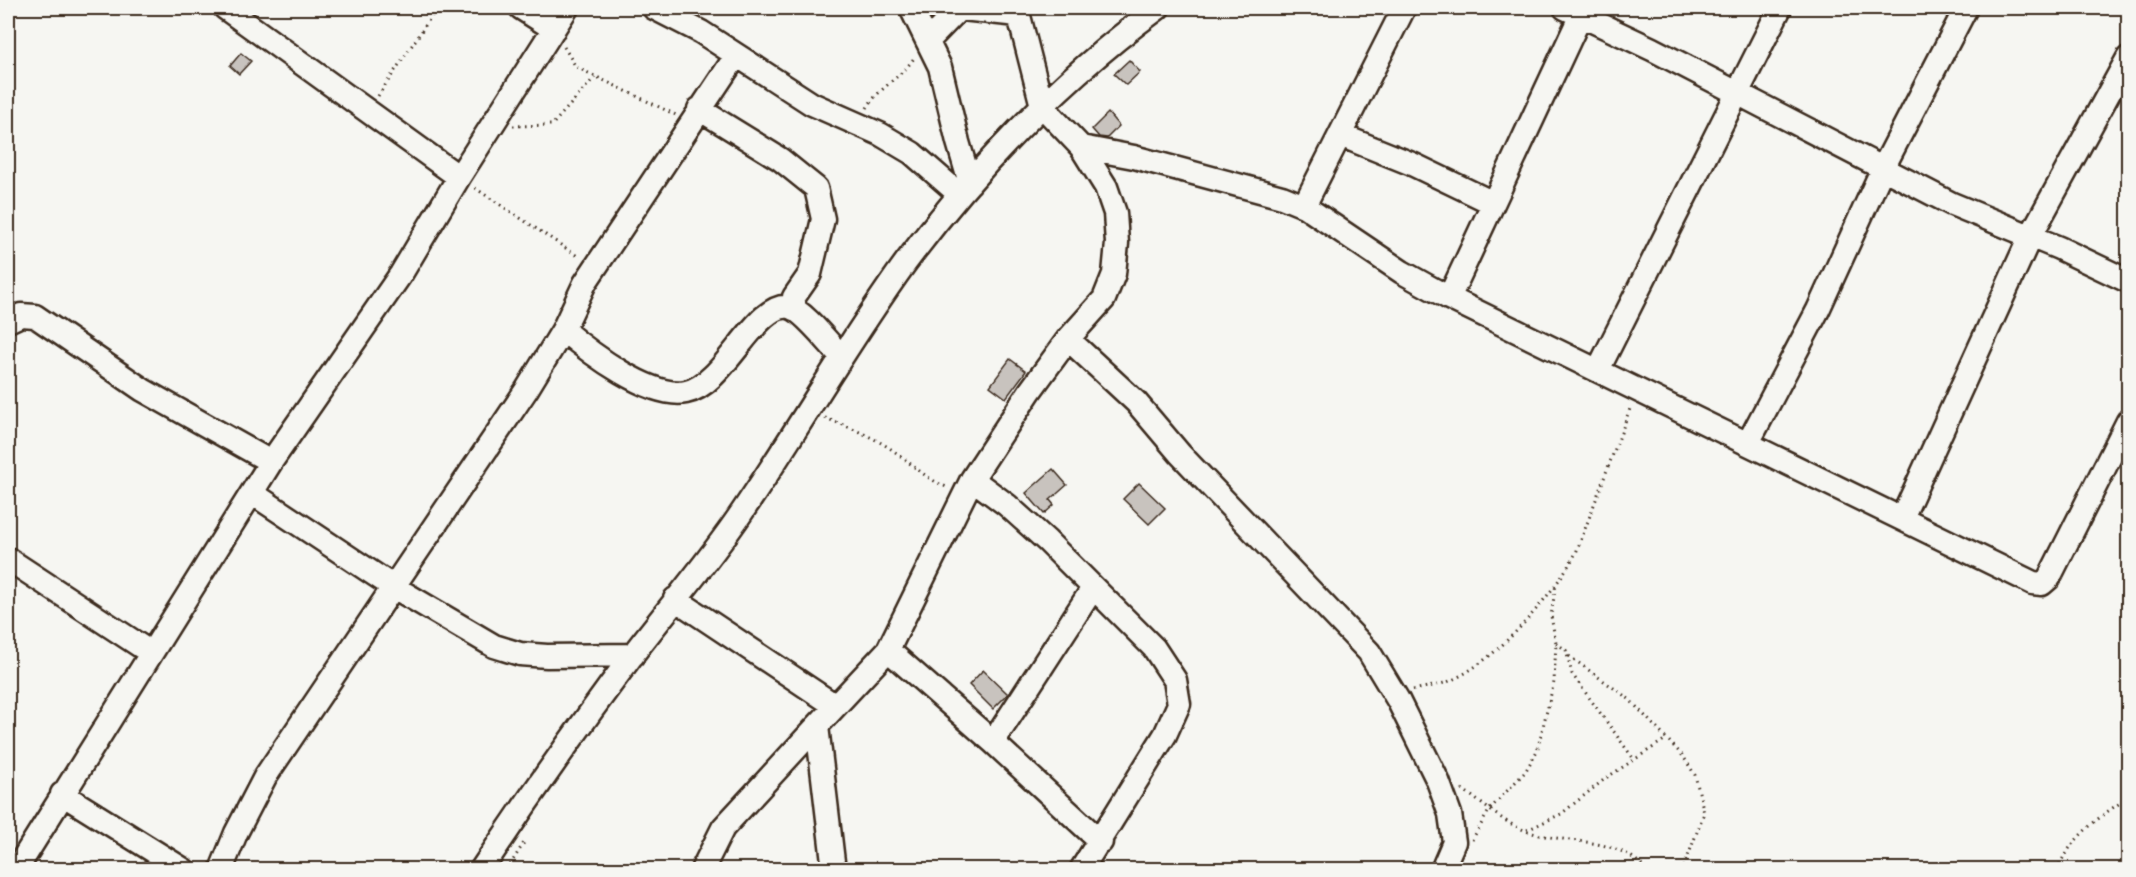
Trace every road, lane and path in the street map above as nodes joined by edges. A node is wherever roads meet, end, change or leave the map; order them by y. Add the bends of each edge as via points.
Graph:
1 (437, 8) edge
2 (521, 8) edge
3 (654, 8) edge
4 (911, 8) edge
5 (956, 8) edge
6 (1158, 8) edge
7 (1404, 8) edge
8 (1780, 8) edge
9 (1966, 8) edge
10 (232, 10) edge
11 (1017, 11) edge
12 (1573, 11) edge
13 (560, 20) edge
14 (928, 41) junction
15 (736, 56) junction
16 (2128, 58) edge
17 (595, 77) junction
18 (1738, 93) junction
19 (1042, 106) junction
20 (367, 112) junction
21 (695, 115) junction
22 (494, 124) junction
23 (857, 125) junction
24 (1340, 135) junction
25 (1081, 147) junction
26 (1882, 170) junction
27 (459, 177) junction
28 (965, 188) junction
29 (1493, 203) junction
30 (1304, 206) junction
31 (2030, 237) junction
32 (595, 267) junction
33 (2128, 281) edge
34 (1449, 298) junction
35 (794, 309) junction
36 (8, 321) edge
37 (563, 330) junction
38 (1068, 339) junction
39 (842, 357) junction
40 (1598, 370) junction
41 (1637, 390) junction
42 (807, 411) junction
43 (2128, 421) edge
44 (1748, 443) junction
45 (271, 462) junction
46 (968, 487) junction
47 (252, 493) junction
48 (1902, 518) junction
49 (8, 559) edge
50 (1556, 582) junction
51 (392, 586) junction
52 (1093, 588) junction
53 (675, 599) junction
54 (1556, 643) junction
55 (888, 650) junction
56 (151, 653) junction
57 (633, 655) junction
58 (1569, 656) junction
59 (1394, 693) junction
60 (834, 705) junction
61 (817, 726) junction
62 (1667, 739) junction
63 (993, 742) junction
64 (1634, 759) junction
65 (1462, 789) dead end
66 (62, 794) junction
67 (2128, 798) edge
68 (1490, 809) junction
69 (1525, 831) junction
70 (1101, 842) junction
71 (16, 870) edge
72 (184, 870) edge
73 (221, 870) edge
74 (481, 870) edge
75 (702, 870) edge
76 (834, 870) edge
77 (1081, 870) edge
78 (1442, 870) edge
79 (1646, 870) edge
80 (1683, 870) edge
81 (2057, 870) edge

1 - 20 path
2 - 13 street
3 - 15 street via 701,32
4 - 14 street
5 - 11 street
5 - 14 street
6 - 19 street via 1100,52
7 - 24 street
8 - 18 street
9 - 26 street
10 - 20 street
11 - 19 street
12 - 18 street
12 - 29 street
13 - 17 path via 565,52 576,67
13 - 22 street
14 - 23 path via 903,72 876,94
14 - 28 street via 945,80
15 - 21 street
15 - 23 street via 812,105
16 - 31 street
17 - 21 path
17 - 22 path via 552,125
18 - 26 street
18 - 40 street
19 - 25 street
19 - 28 street
20 - 27 street
21 - 32 street
21 - 35 street via 780,159 816,188 823,219 810,274 794,297
22 - 27 street
23 - 28 street via 880,134
24 - 29 street
24 - 30 street
25 - 30 street via 1134,157
25 - 38 street via 1106,187 1115,213 1117,243 1114,274 1104,299
26 - 31 street
26 - 44 street via 1818,310
27 - 32 path
27 - 45 street via 401,274
28 - 39 street via 905,264
29 - 34 street
30 - 34 street via 1402,272
31 - 33 street
31 - 48 street
32 - 37 street
34 - 40 street
35 - 37 street via 783,307 762,319 725,365 687,392 666,392 653,387 592,355
35 - 39 street
36 - 45 street via 21,315 35,316 143,390
37 - 51 street
38 - 46 street via 1002,431
38 - 59 street via 1136,402 1180,454 1369,652
39 - 42 street
40 - 41 street
41 - 44 street
41 - 50 path via 1576,553
42 - 46 path via 850,428 898,454 927,478
42 - 53 street via 741,514
43 - 48 street via 2049,578 2042,584
44 - 48 street
45 - 47 street
46 - 52 street via 1029,524
46 - 55 street
47 - 51 street
47 - 56 street
49 - 56 street
50 - 54 path via 1551,616
50 - 59 path via 1523,626 1468,672 1442,683
51 - 57 street via 494,646 520,654
51 - 73 street via 265,777
52 - 63 street
52 - 70 street via 1154,648 1175,680 1179,704 1165,735
53 - 57 street
53 - 60 street
54 - 58 path
54 - 68 path via 1550,706 1536,751 1525,772
55 - 60 street
55 - 63 street
56 - 66 street
57 - 74 street
58 - 62 path via 1629,699
58 - 64 path via 1572,675
59 - 78 street via 1450,814 1454,842
60 - 61 street
61 - 75 street via 723,828
61 - 76 street
62 - 64 path
62 - 80 path via 1695,776 1704,813
63 - 70 street
64 - 69 path via 1562,814
65 - 68 path
66 - 71 street
66 - 72 street
67 - 81 path via 2075,841
68 - 69 path
69 - 79 path via 1615,849 1631,855
70 - 77 street

